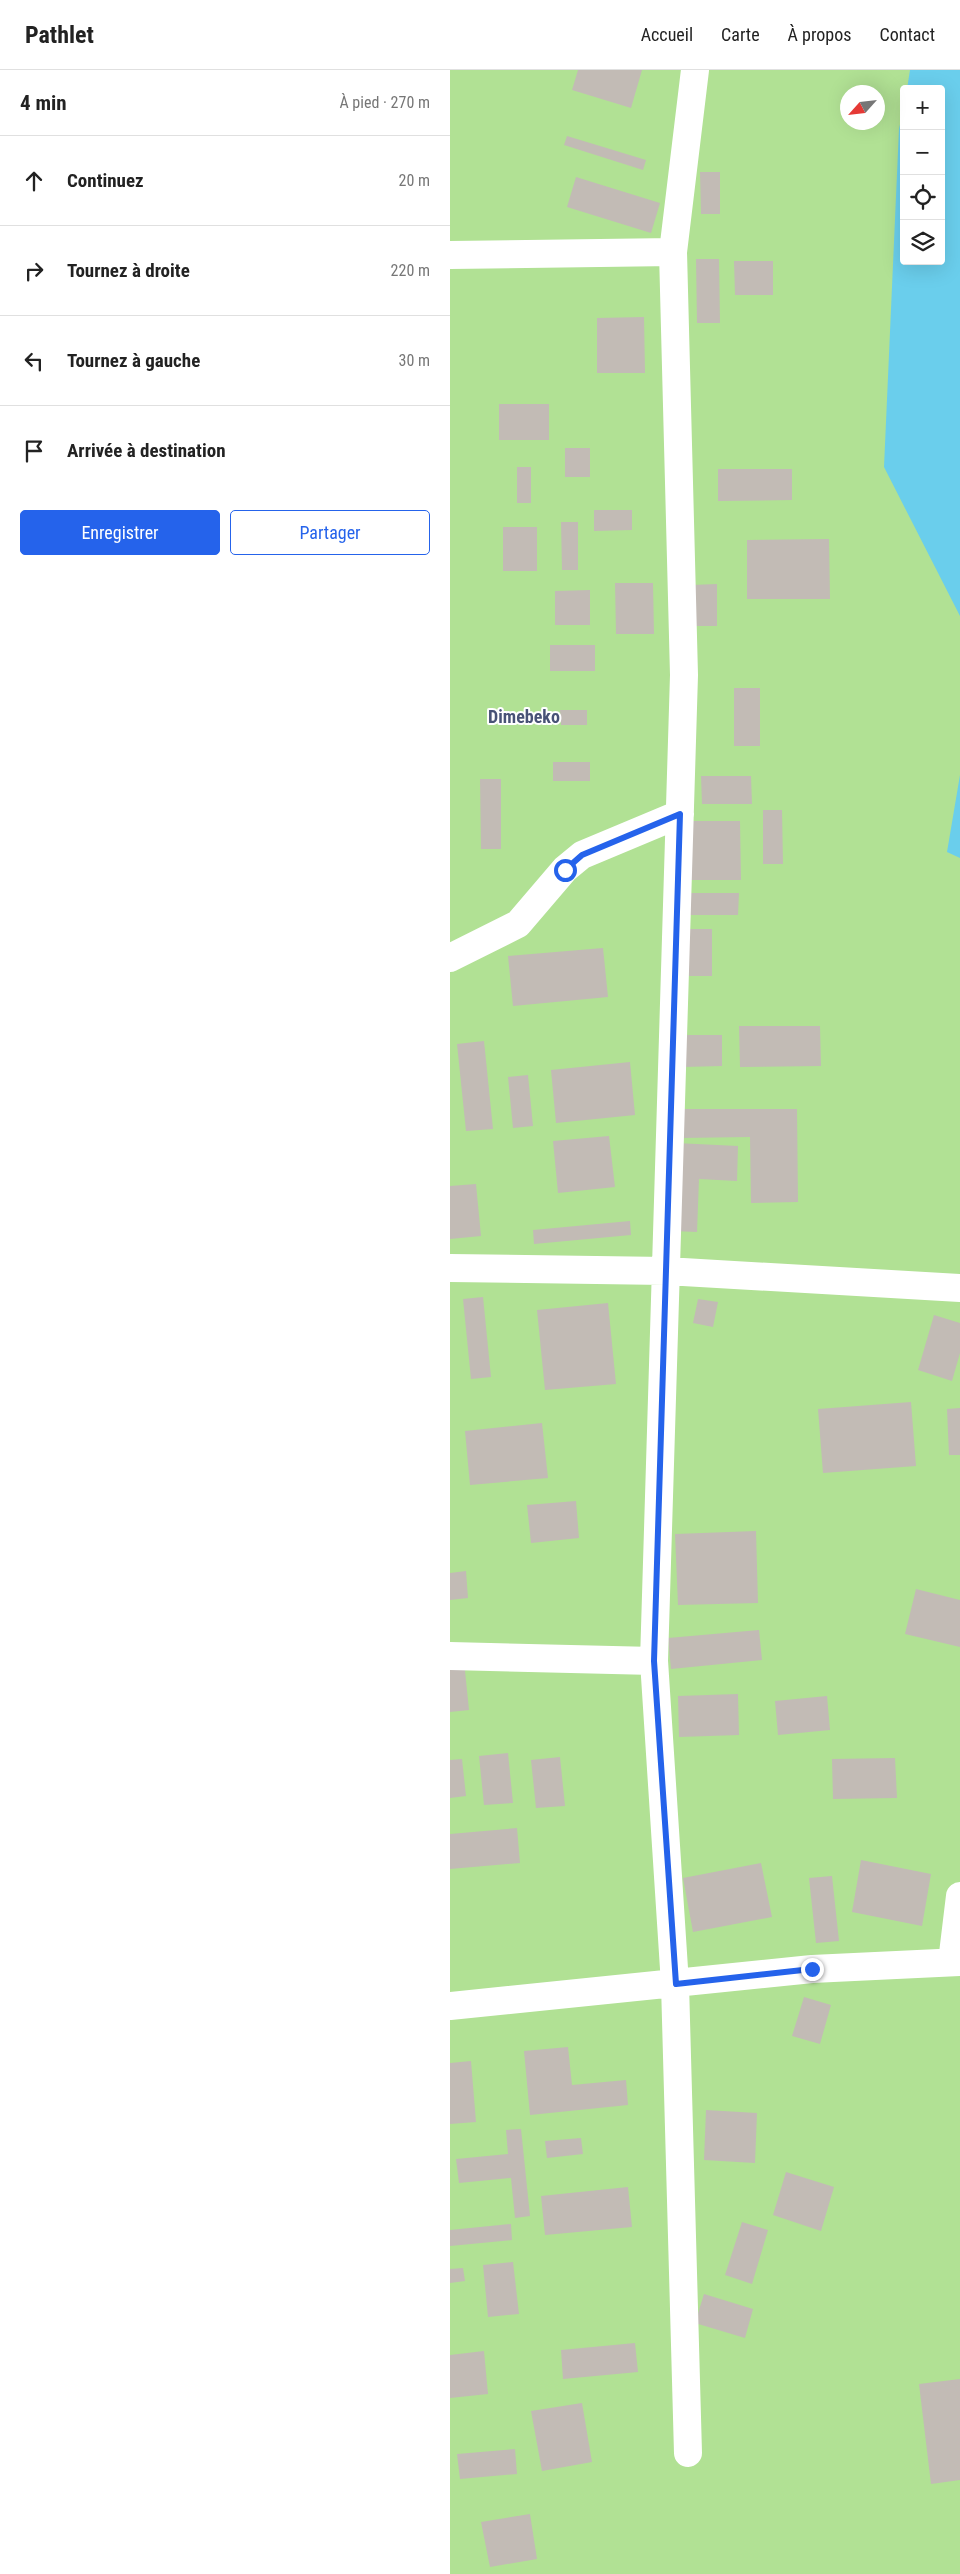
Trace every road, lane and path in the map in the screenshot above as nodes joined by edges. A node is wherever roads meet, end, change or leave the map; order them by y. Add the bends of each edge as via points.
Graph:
1 (695, 70) edge
2 (673, 252) junction
3 (450, 255) edge
4 (680, 814) junction
5 (450, 958) edge
6 (450, 1268) edge
7 (666, 1271) junction
8 (960, 1288) edge
9 (450, 1656) edge
10 (654, 1661) junction
11 (960, 1896) edge
12 (956, 1962) edge
13 (676, 1984) junction
14 (450, 2006) edge
15 (688, 2453) dead end

1 - 2 street
2 - 3 street
2 - 4 street via 684,675
4 - 5 street via 582,855 518,924
4 - 7 street
6 - 7 street
7 - 8 street
7 - 10 street
9 - 10 street
10 - 13 street
11 - 12 street
12 - 13 street via 812,1969
13 - 14 street
13 - 15 street

